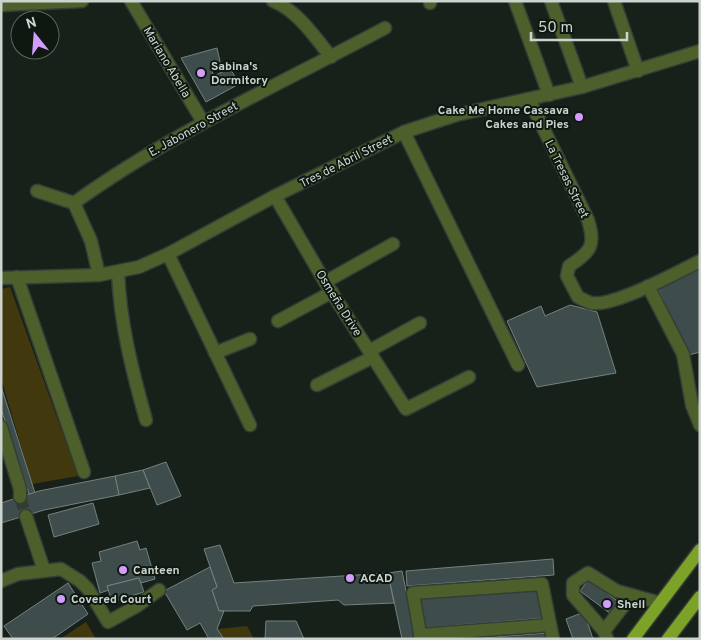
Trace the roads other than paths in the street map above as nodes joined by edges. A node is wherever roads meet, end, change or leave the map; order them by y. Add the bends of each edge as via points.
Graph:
1 (82, 1) edge
2 (131, 1) edge
3 (273, 1) edge
4 (515, 1) edge
5 (551, 1) edge
6 (614, 1) edge
7 (1, 5) edge
8 (290, 5) edge
9 (384, 28) dead end
10 (700, 51) edge
11 (331, 57) junction
12 (638, 70) junction
13 (582, 87) junction
14 (549, 95) junction
15 (529, 99) junction
16 (203, 122) junction
17 (404, 132) junction
18 (37, 191) dead end
19 (276, 196) junction
20 (74, 203) junction
21 (393, 244) dead end
22 (168, 254) junction
23 (700, 261) edge
24 (118, 272) junction
25 (99, 275) junction
26 (17, 276) junction
27 (1, 278) edge
28 (648, 286) junction
29 (329, 287) junction
30 (278, 320) dead end
31 (420, 323) dead end
32 (250, 339) dead end
33 (215, 353) junction
34 (371, 354) junction
35 (518, 364) dead end
36 (469, 377) dead end
37 (317, 386) dead end
38 (146, 420) dead end
39 (250, 425) dead end
40 (700, 425) edge
41 (1, 427) edge
42 (84, 472) dead end
43 (20, 497) tunnel mouth
44 (26, 516) tunnel mouth
45 (700, 550) edge
46 (44, 570) junction
47 (1, 581) edge
48 (160, 590) dead end
49 (631, 596) junction
50 (700, 598) edge
51 (660, 603) junction
52 (550, 625) junction
53 (606, 635) edge
54 (420, 637) edge
55 (638, 637) edge
56 (553, 639) edge
57 (668, 639) edge

1 - 7 street
2 - 16 street, Mariano Abella
3 - 8 street
4 - 14 street
5 - 13 street
6 - 12 street
8 - 11 street
9 - 11 street, E. Jabonero Street
10 - 12 street, Tres de Abril Street
11 - 16 street, E. Jabonero Street
12 - 13 street, Tres de Abril Street
13 - 14 street, Tres de Abril Street
14 - 15 street, Tres de Abril Street
15 - 17 street, Tres de Abril Street via 456,115
15 - 28 street, La Tresas Street via 592,233 593,241 585,255 569,266 567,276 578,297 593,303 616,299
16 - 20 street, E. Jabonero Street via 116,173
17 - 19 street, Tres de Abril Street
17 - 35 street
18 - 20 street
19 - 22 street, Tres de Abril Street
19 - 29 street, Osmeña Drive
20 - 25 street
21 - 29 street
22 - 24 street, Tres de Abril Street
22 - 33 street
23 - 28 street, La Tresas Street
24 - 25 street, Tres de Abril Street
24 - 38 street via 129,360
25 - 26 street, Tres de Abril Street
26 - 27 street, Tres de Abril Street
26 - 42 street
28 - 40 street via 683,354 692,405
29 - 30 street
29 - 34 street, Osmeña Drive
31 - 34 street
32 - 33 street
33 - 39 street
34 - 36 street, Osmeña Drive via 406,409
34 - 37 street
41 - 43 street
44 - 46 street
45 - 51 main road
46 - 47 street via 18,574
46 - 48 street via 61,569 80,581 108,622
49 - 51 street
49 - 53 street
49 - 53 street via 588,573 573,583 573,595
50 - 57 main road
51 - 55 main road
52 - 54 street
52 - 54 street via 542,584 413,593
52 - 56 street

